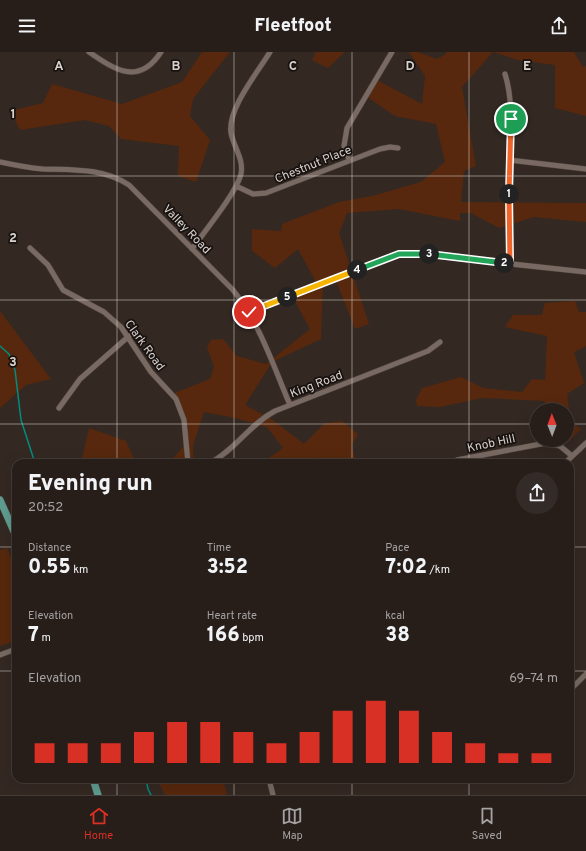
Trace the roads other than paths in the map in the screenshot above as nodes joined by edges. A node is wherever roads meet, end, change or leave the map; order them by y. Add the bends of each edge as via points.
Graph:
1 (89, 52) edge
2 (161, 52) edge
3 (270, 52) edge
4 (392, 52) edge
5 (505, 74) dead end
6 (398, 148) dead end
7 (349, 160) junction
8 (509, 160) junction
9 (0, 162) edge
10 (586, 169) edge
11 (236, 186) junction
12 (30, 248) dead end
13 (192, 248) junction
14 (510, 263) junction
15 (586, 272) edge
16 (249, 312) junction
17 (129, 336) junction
18 (440, 342) dead end
19 (290, 405) junction
20 (59, 408) dead end
21 (586, 443) edge
22 (572, 456) junction
23 (188, 459) edge
24 (216, 459) edge
25 (462, 459) edge
26 (569, 459) edge
27 (0, 500) edge
28 (12, 527) edge
29 (12, 650) edge
30 (0, 655) edge
31 (586, 674) edge
32 (574, 686) edge
33 (94, 783) edge
34 (270, 783) edge
35 (98, 795) edge
36 (273, 795) edge

1 - 2 street via 113,68 126,72 146,68
3 - 11 street via 232,118 231,132 242,166
4 - 7 street via 344,134 344,146
5 - 8 street via 512,110
6 - 7 street, Chestnut Place via 380,148
7 - 11 street, Chestnut Place via 266,194 253,194
8 - 10 street
8 - 14 street
9 - 13 street, Valley Road via 114,176 136,191
11 - 13 street
12 - 17 street, Clark Road via 48,265 63,290 104,312
13 - 16 street, Valley Road via 233,290
14 - 15 street
14 - 16 street via 419,253 399,254
16 - 19 street, Valley Road via 264,341
17 - 20 street via 80,378
17 - 23 street, Clark Road via 145,364 179,405 184,420
18 - 19 street, King Road via 428,351
19 - 24 street, King Road via 258,422
21 - 22 street
22 - 25 street, Knob Hill via 560,446 546,443
22 - 26 street
27 - 28 main road
29 - 30 street
31 - 32 street
33 - 35 main road
34 - 36 street

